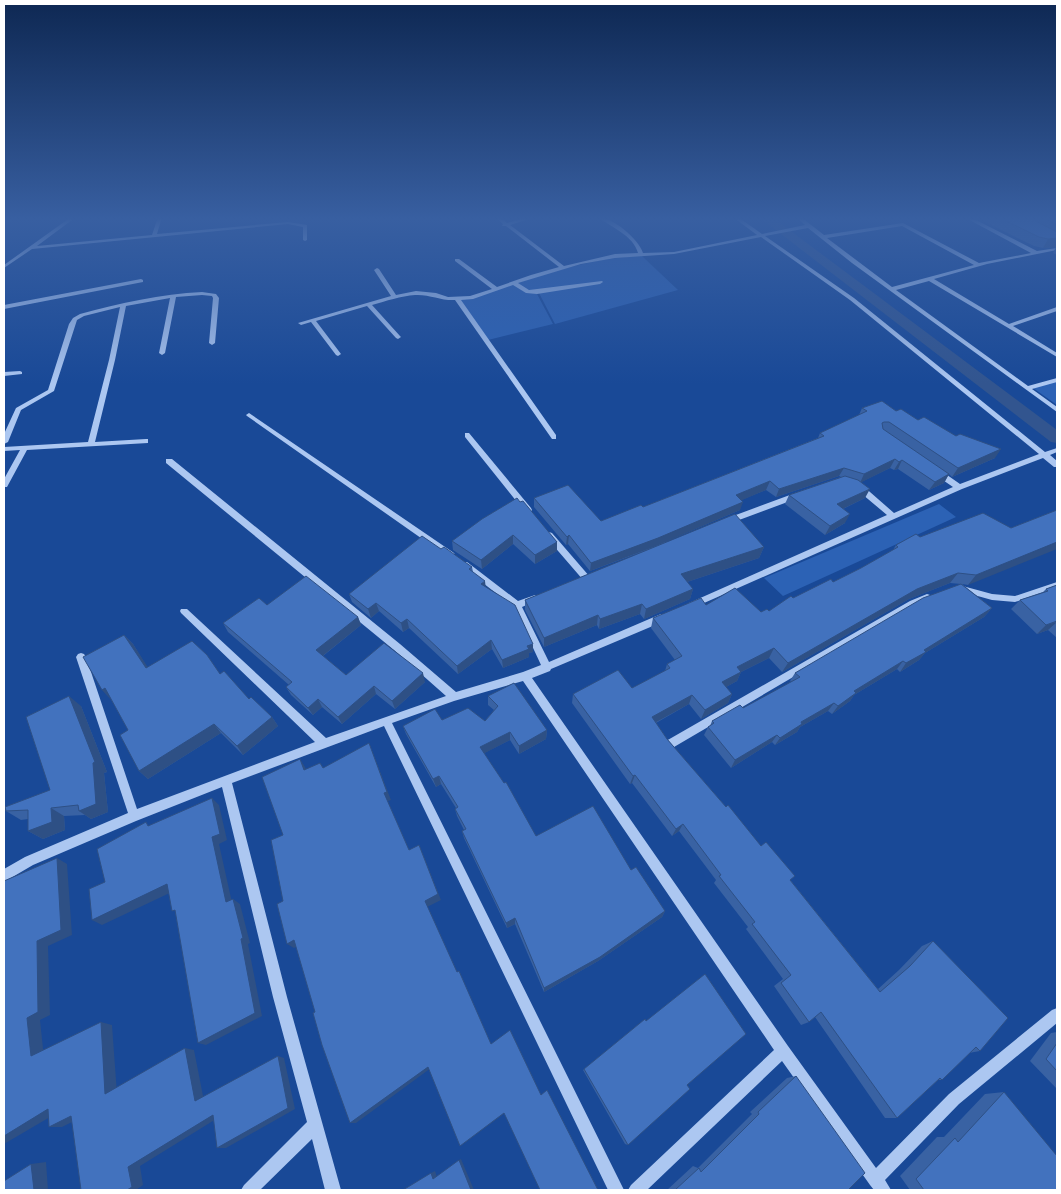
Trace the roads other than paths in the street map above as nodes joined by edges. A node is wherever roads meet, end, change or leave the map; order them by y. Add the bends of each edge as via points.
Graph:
1 (379, 273) edge
2 (474, 273) edge
3 (548, 273) edge
4 (815, 273) edge
5 (870, 273) edge
6 (952, 273) edge
7 (930, 279) junction
8 (140, 281) dead end
9 (600, 282) dead end
10 (514, 283) junction
11 (496, 289) junction
12 (892, 290) junction
13 (174, 297) junction
14 (394, 297) junction
15 (458, 300) junction
16 (368, 304) junction
17 (123, 306) junction
18 (4, 307) edge
19 (1057, 308) edge
20 (313, 320) junction
21 (301, 323) dead end
22 (1009, 326) junction
23 (398, 337) dead end
24 (212, 342) dead end
25 (162, 353) dead end
26 (338, 354) dead end
27 (1057, 355) edge
28 (20, 373) dead end
29 (4, 374) edge
30 (1057, 380) edge
31 (1027, 388) junction
32 (1057, 410) edge
33 (249, 416) dead end
34 (467, 435) dead end
35 (554, 437) dead end
36 (146, 441) dead end
37 (4, 442) edge
38 (91, 444) junction
39 (25, 448) junction
40 (4, 449) edge
41 (1057, 450) edge
42 (1043, 454) junction
43 (169, 461) dead end
44 (1057, 465) edge
45 (931, 467) edge
46 (853, 482) edge
47 (4, 485) edge
48 (959, 488) junction
49 (808, 491) edge
50 (893, 516) junction
51 (534, 518) edge
52 (720, 524) edge
53 (546, 531) edge
54 (596, 576) edge
55 (587, 579) junction
56 (578, 582) edge
57 (1057, 584) edge
58 (951, 588) edge
59 (936, 594) edge
60 (543, 595) edge
61 (518, 605) junction
62 (184, 611) dead end
63 (81, 657) edge
64 (547, 668) junction
65 (525, 676) junction
66 (454, 697) junction
67 (386, 721) junction
68 (324, 743) junction
69 (670, 744) edge
70 (226, 780) junction
71 (134, 816) junction
72 (4, 876) edge
73 (1057, 1016) edge
74 (783, 1051) junction
75 (314, 1126) junction
76 (879, 1185) edge
77 (249, 1190) edge
78 (333, 1190) edge
79 (616, 1190) edge
80 (636, 1190) edge

1 - 14 street
2 - 11 street
3 - 10 street
4 - 42 street
5 - 12 street
6 - 7 street
7 - 12 street
7 - 22 street
8 - 18 street
9 - 10 street via 537,292 528,292
10 - 11 street
11 - 15 street
12 - 31 street
13 - 17 street
13 - 24 street via 214,295
13 - 25 street
14 - 15 street via 427,293
14 - 16 street
15 - 35 street
16 - 20 street
16 - 23 street
17 - 37 street via 75,319 51,391 18,409
17 - 38 street
19 - 22 street
20 - 21 street
20 - 26 street
22 - 27 street
28 - 29 street
30 - 31 street
31 - 32 street
33 - 61 street via 485,578
34 - 51 street
36 - 38 street
38 - 39 street
39 - 40 street
39 - 47 street
41 - 42 street
42 - 44 street
42 - 48 street
43 - 66 street
45 - 48 street
46 - 50 street
48 - 50 street
49 - 52 street
50 - 64 street
53 - 55 street
54 - 55 street
55 - 56 street
57 - 58 street via 1015,599
59 - 69 street via 913,603
60 - 61 street
61 - 64 street
62 - 68 street
63 - 71 street
64 - 65 street
65 - 66 street
65 - 74 street
66 - 67 street
67 - 68 street
67 - 79 street
68 - 70 street
70 - 71 street
70 - 75 street
71 - 72 street via 28,861
73 - 76 street via 954,1098
74 - 76 street
74 - 80 street
75 - 77 street
75 - 78 street

